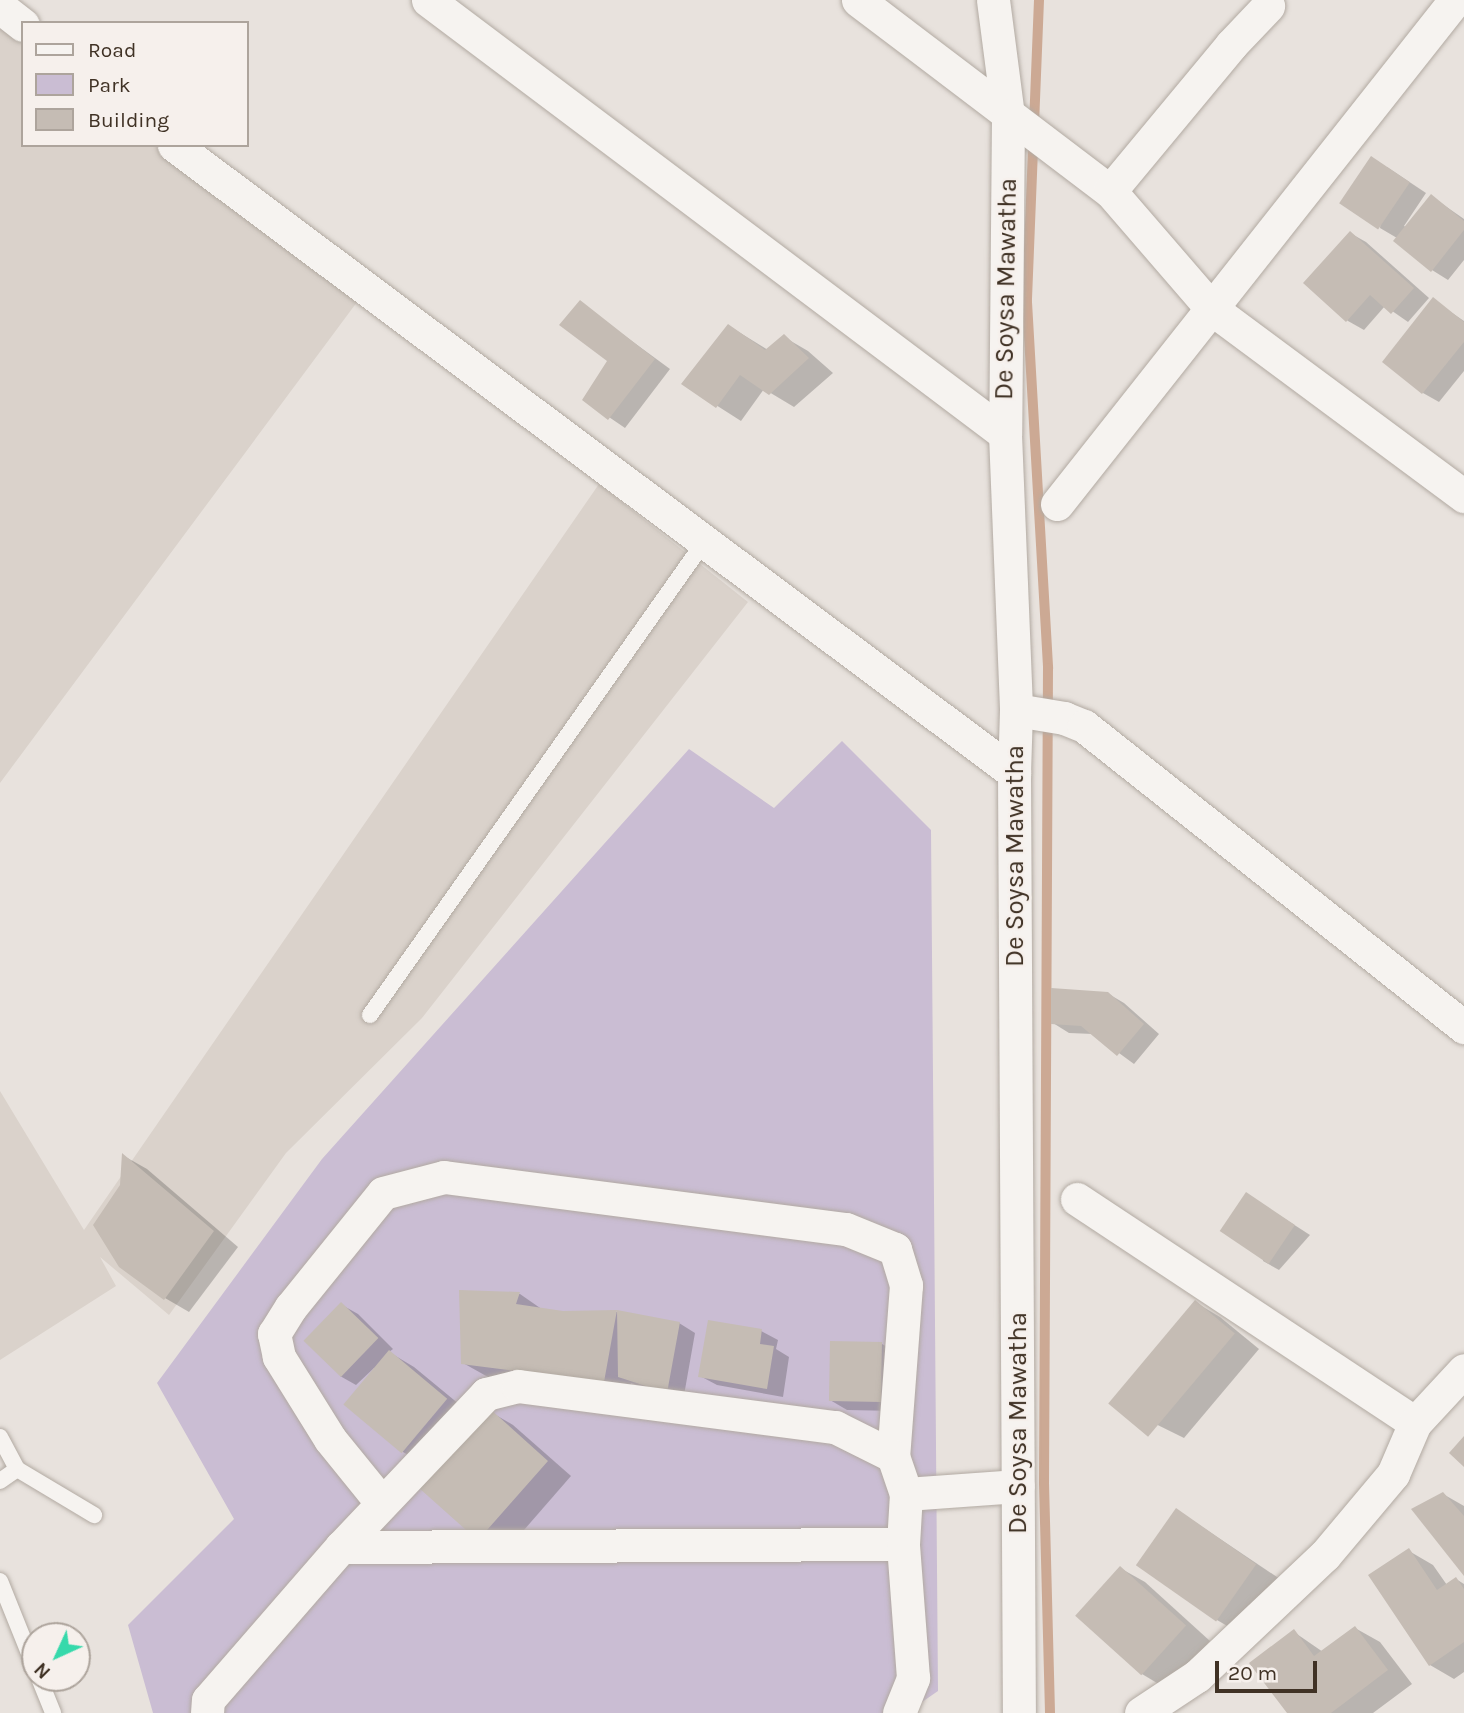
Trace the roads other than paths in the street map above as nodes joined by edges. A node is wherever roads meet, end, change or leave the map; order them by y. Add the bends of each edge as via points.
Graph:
1 (428, 0) edge
2 (858, 0) edge
3 (993, 0) edge
4 (1455, 0) edge
5 (1268, 6) dead end
6 (0, 7) edge
7 (21, 23) edge
8 (1017, 121) junction
9 (177, 147) edge
10 (1110, 191) junction
11 (1212, 309) junction
12 (1004, 434) junction
13 (1464, 496) edge
14 (1057, 505) dead end
15 (704, 542) junction
16 (1039, 714) junction
17 (1014, 774) junction
18 (370, 1015) dead end
19 (1464, 1027) edge
20 (1077, 1199) dead end
21 (1464, 1370) edge
22 (1415, 1423) junction
23 (0, 1437) edge
24 (893, 1456) junction
25 (17, 1469) junction
26 (0, 1481) edge
27 (1018, 1486) junction
28 (906, 1494) junction
29 (381, 1502) junction
30 (94, 1516) dead end
31 (904, 1544) junction
32 (341, 1547) junction
33 (0, 1581) edge
34 (21, 1633) edge
35 (45, 1692) edge
36 (53, 1713) edge
37 (207, 1713) edge
38 (900, 1713) edge
39 (1019, 1713) edge
40 (1141, 1713) edge

1 - 12 street
2 - 8 street
3 - 8 street, De Soysa Mawatha
4 - 11 street
5 - 10 street
6 - 7 street
8 - 10 street
8 - 12 street, De Soysa Mawatha
9 - 15 street
10 - 11 street
11 - 13 street
11 - 14 street
12 - 16 street, De Soysa Mawatha
15 - 17 street
15 - 18 lane
16 - 17 street, De Soysa Mawatha
16 - 19 street via 1084,726
17 - 27 street, De Soysa Mawatha
20 - 22 street
21 - 22 street
22 - 40 street via 1393,1474 1325,1555 1197,1676
23 - 25 lane
24 - 28 street
24 - 29 street via 835,1427 517,1387 486,1394
24 - 29 street via 906,1285 895,1249 846,1229 444,1177 383,1192 274,1334 279,1357 330,1439
25 - 26 lane
25 - 30 lane
27 - 28 street
27 - 39 street, De Soysa Mawatha
28 - 31 street
29 - 32 street
31 - 32 street
31 - 38 street via 913,1678
32 - 37 street via 208,1700
33 - 34 lane
35 - 36 lane

